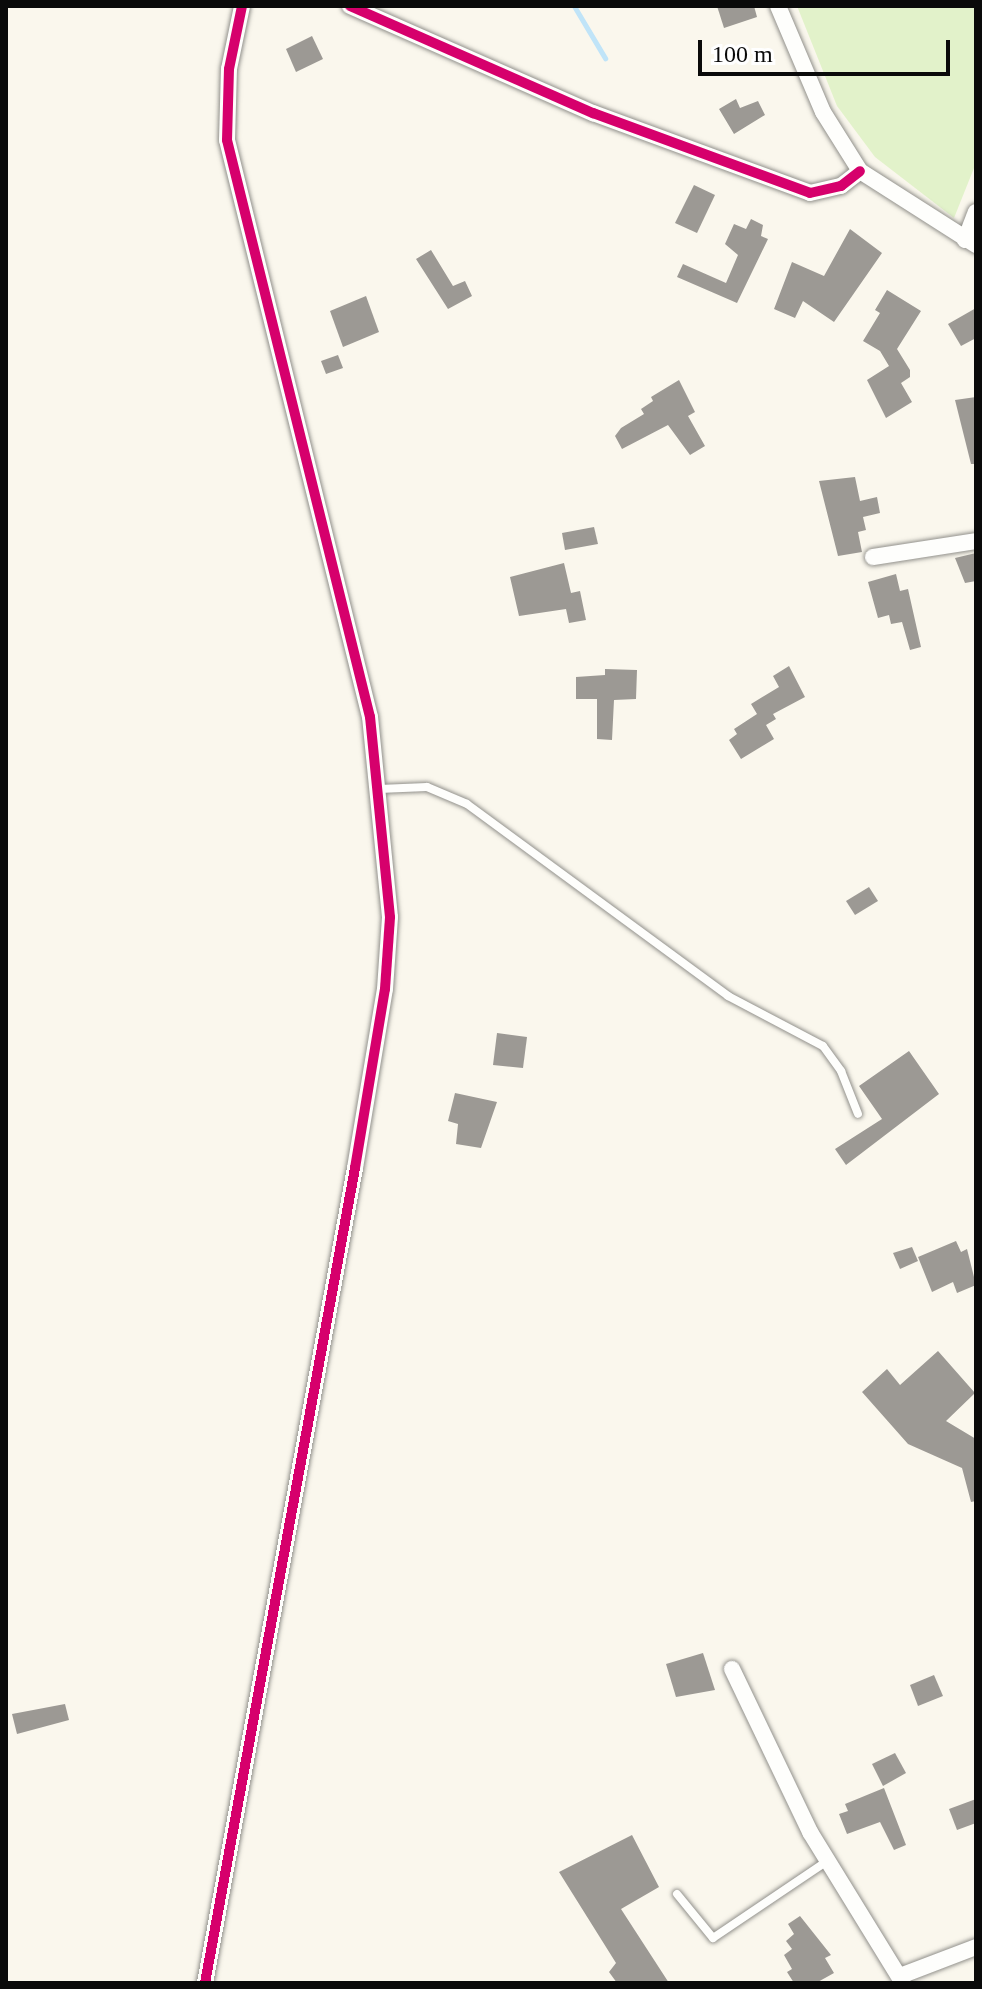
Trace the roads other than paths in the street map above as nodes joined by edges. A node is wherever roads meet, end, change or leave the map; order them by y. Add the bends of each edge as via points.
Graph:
1 (242, 6) edge
2 (350, 6) edge
3 (778, 6) edge
4 (860, 171) junction
5 (976, 212) edge
6 (971, 243) edge
7 (976, 541) edge
8 (873, 557) dead end
9 (379, 789) junction
10 (858, 1114) dead end
11 (732, 1669) dead end
12 (828, 1861) junction
13 (677, 1894) dead end
14 (976, 1947) edge
15 (901, 1979) edge
16 (205, 1983) edge

1 - 9 street via 229,69 227,140 298,438 353,639
2 - 4 street via 593,113 810,193 841,186
3 - 4 street via 823,112
4 - 6 street
5 - 6 street
7 - 8 street
9 - 10 lane via 427,787 467,804 728,996 823,1046 841,1071
9 - 16 street via 390,917 385,989
11 - 12 street
12 - 13 lane via 713,1938
12 - 15 street
14 - 15 street

